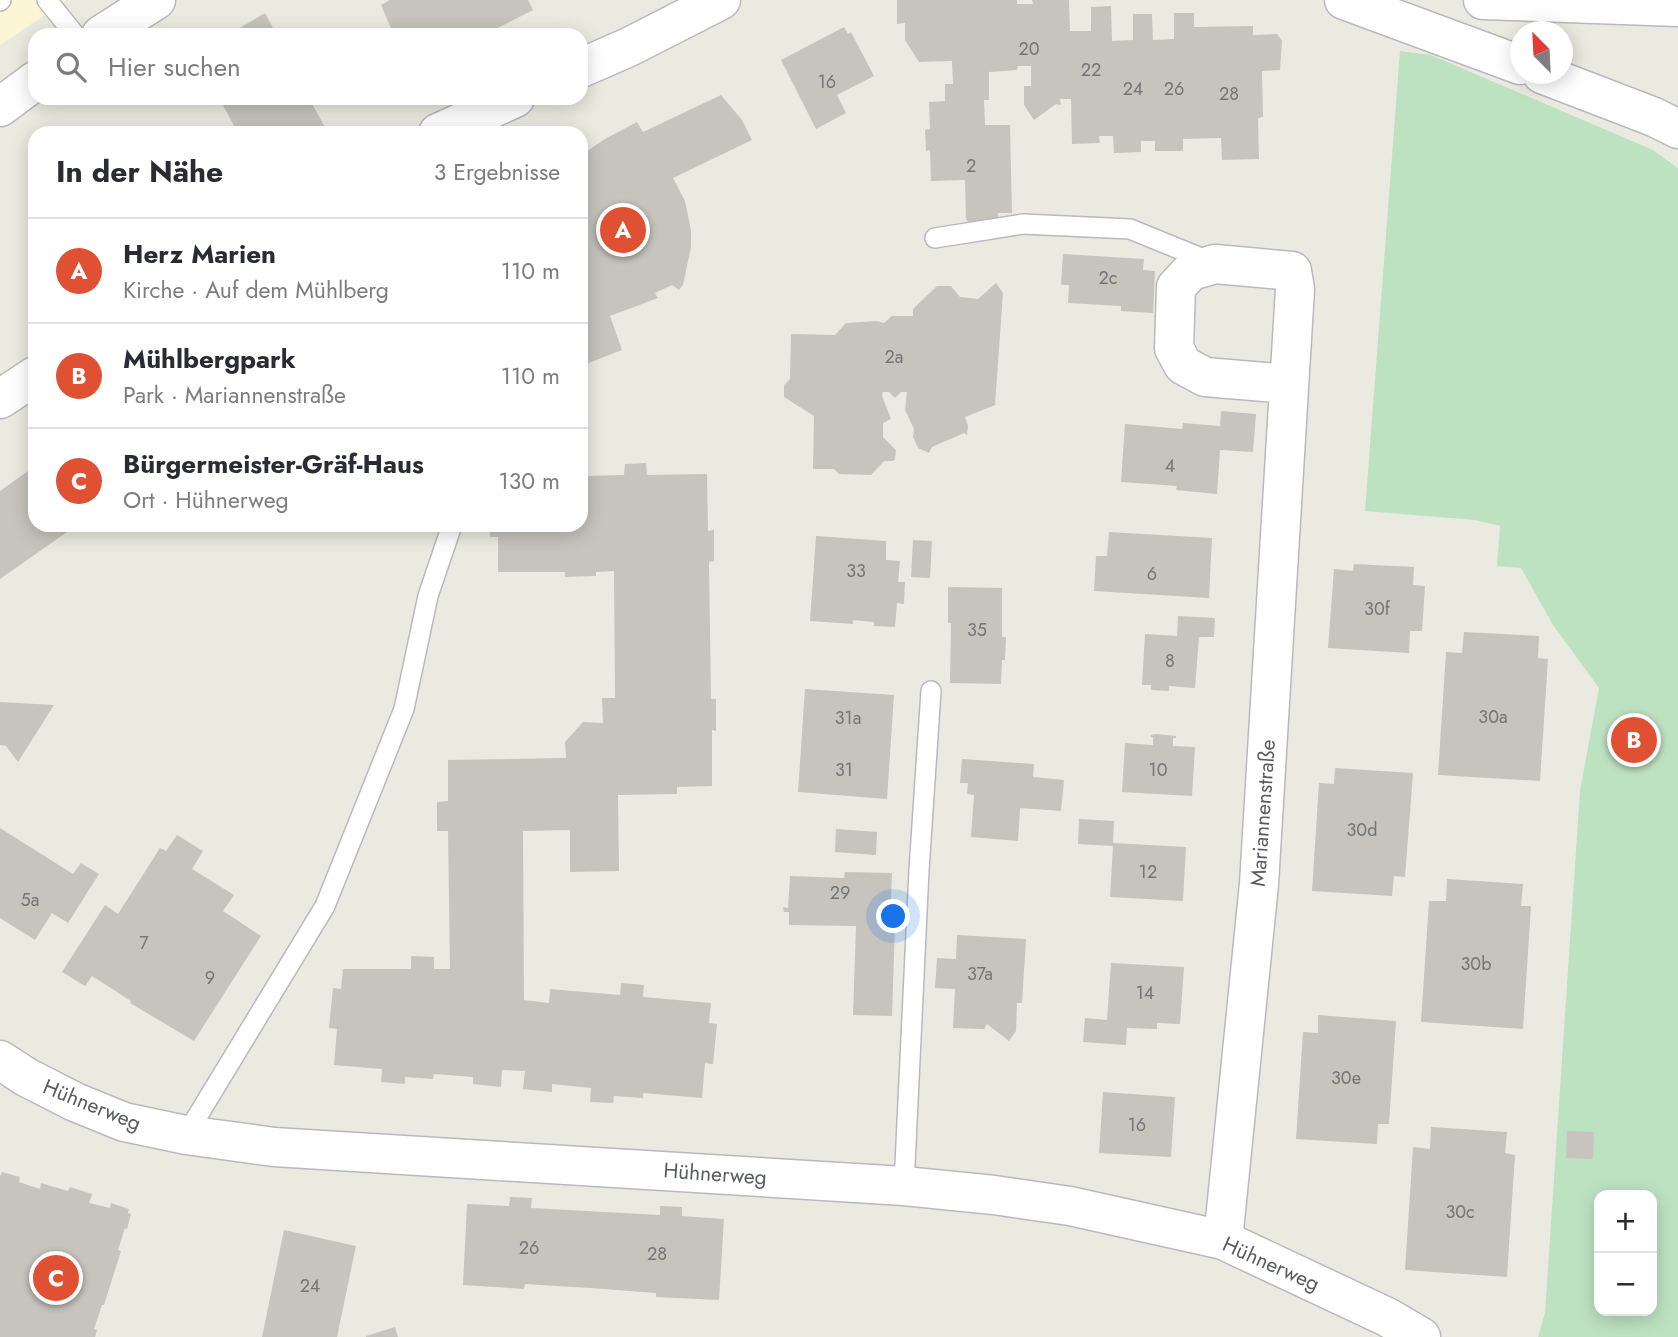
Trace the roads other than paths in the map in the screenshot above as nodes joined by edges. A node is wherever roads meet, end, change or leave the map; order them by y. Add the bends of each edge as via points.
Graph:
1 (47, 0) edge
2 (156, 0) edge
3 (721, 0) edge
4 (1344, 0) edge
5 (1483, 0) edge
6 (1678, 7) edge
7 (69, 28) edge
8 (111, 28) edge
9 (1510, 61) edge
10 (588, 65) edge
11 (1568, 84) edge
12 (28, 86) edge
13 (500, 105) edge
14 (0, 107) edge
15 (453, 126) edge
16 (1678, 129) edge
17 (935, 238) dead end
18 (1215, 264) junction
19 (28, 381) edge
20 (1289, 384) junction
21 (0, 399) edge
22 (450, 532) edge
23 (931, 691) dead end
24 (0, 1060) edge
25 (186, 1135) junction
26 (904, 1185) junction
27 (1223, 1240) junction
28 (1421, 1337) edge

1 - 7 lane
2 - 8 street
3 - 10 street
4 - 9 street
5 - 6 street
11 - 16 street
12 - 14 street
13 - 15 street
17 - 18 lane via 1023,224 1130,229
18 - 20 street, Mariannenstraße via 1292,271
18 - 20 street via 1191,271 1176,287 1174,348 1183,365 1205,377
19 - 21 street
20 - 27 street, Mariannenstraße via 1259,884
22 - 25 lane via 428,596 404,709 325,906
23 - 26 lane
24 - 25 street, Hühnerweg via 75,1102 124,1122
25 - 26 street, Hühnerweg via 274,1147
26 - 27 street, Hühnerweg via 1070,1206
27 - 28 street, Hühnerweg

